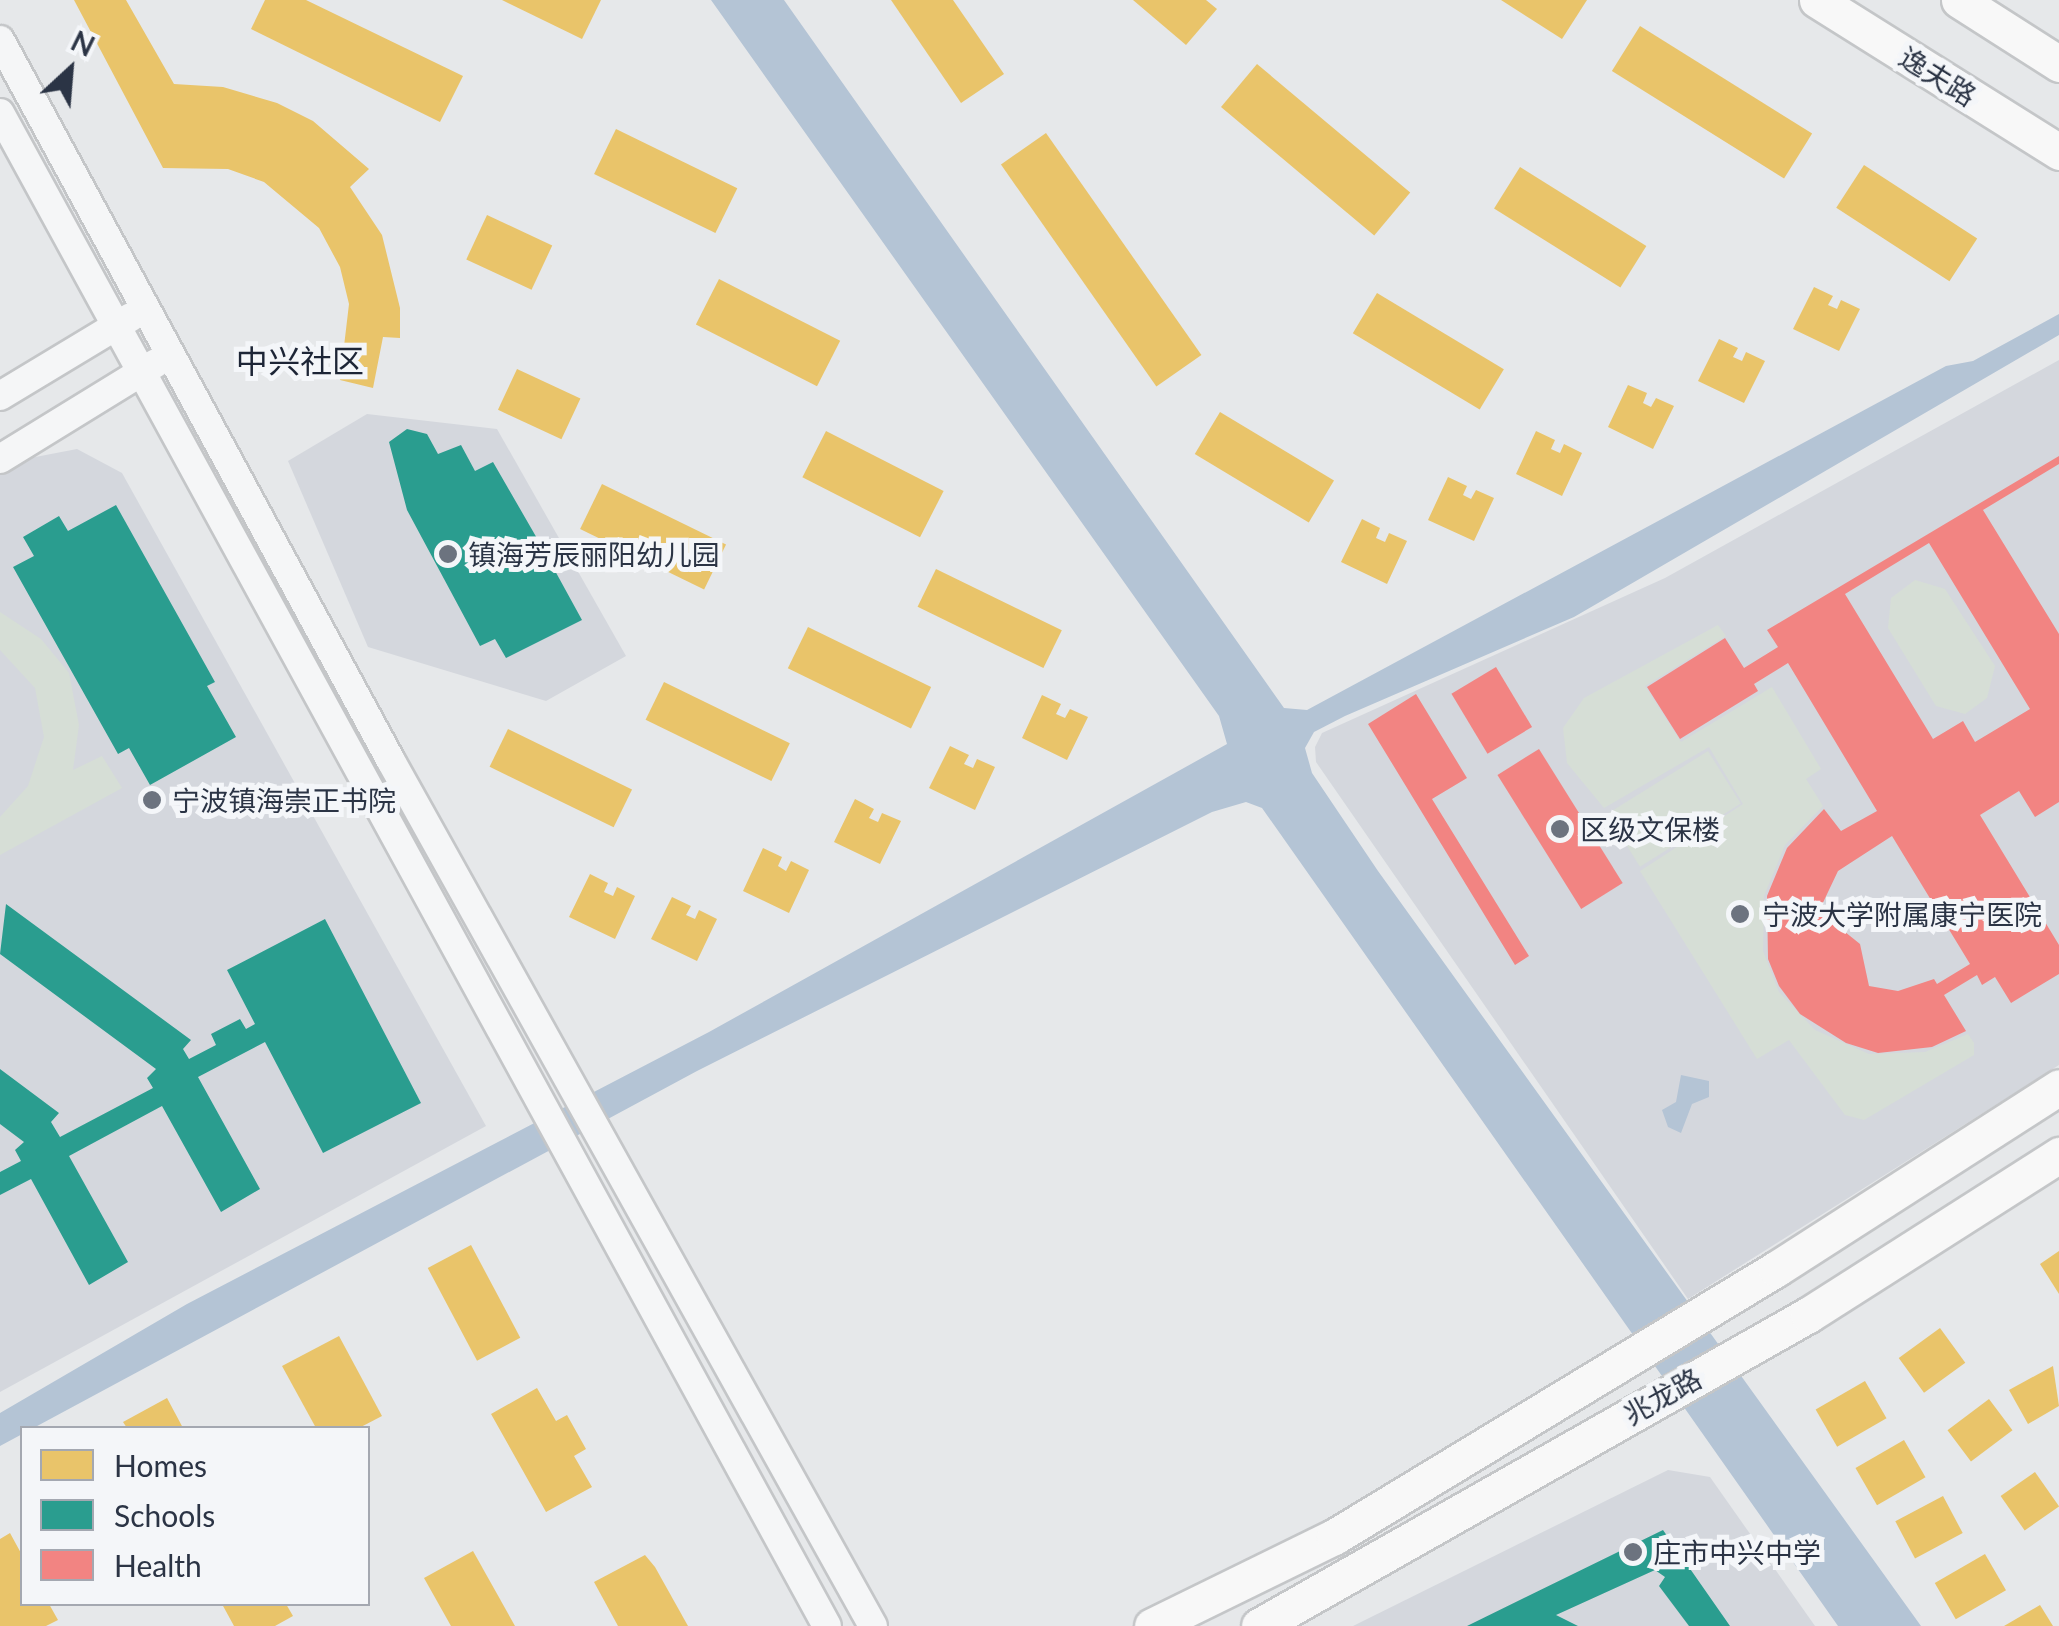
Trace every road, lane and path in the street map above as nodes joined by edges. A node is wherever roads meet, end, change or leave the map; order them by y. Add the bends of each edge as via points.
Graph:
1 (1816, 0) edge
2 (1959, 0) edge
3 (0, 40) edge
4 (2059, 64) edge
5 (0, 114) edge
6 (2059, 152) edge
7 (145, 309) junction
8 (117, 326) junction
9 (170, 354) junction
10 (143, 372) junction
11 (0, 396) edge
12 (0, 459) edge
13 (2059, 1086) edge
14 (2059, 1155) edge
15 (827, 1626) edge
16 (872, 1626) edge
17 (1152, 1626) edge
18 (1258, 1626) edge

1 - 6 main road, 逸夫路
2 - 4 main road
3 - 7 street
5 - 8 street
7 - 8 street
7 - 9 street
8 - 10 street
8 - 11 street
9 - 10 street
9 - 16 street
10 - 12 street
10 - 15 street
13 - 17 main road via 1776,1268 1334,1536
14 - 18 main road, 兆龙路 via 1808,1315

